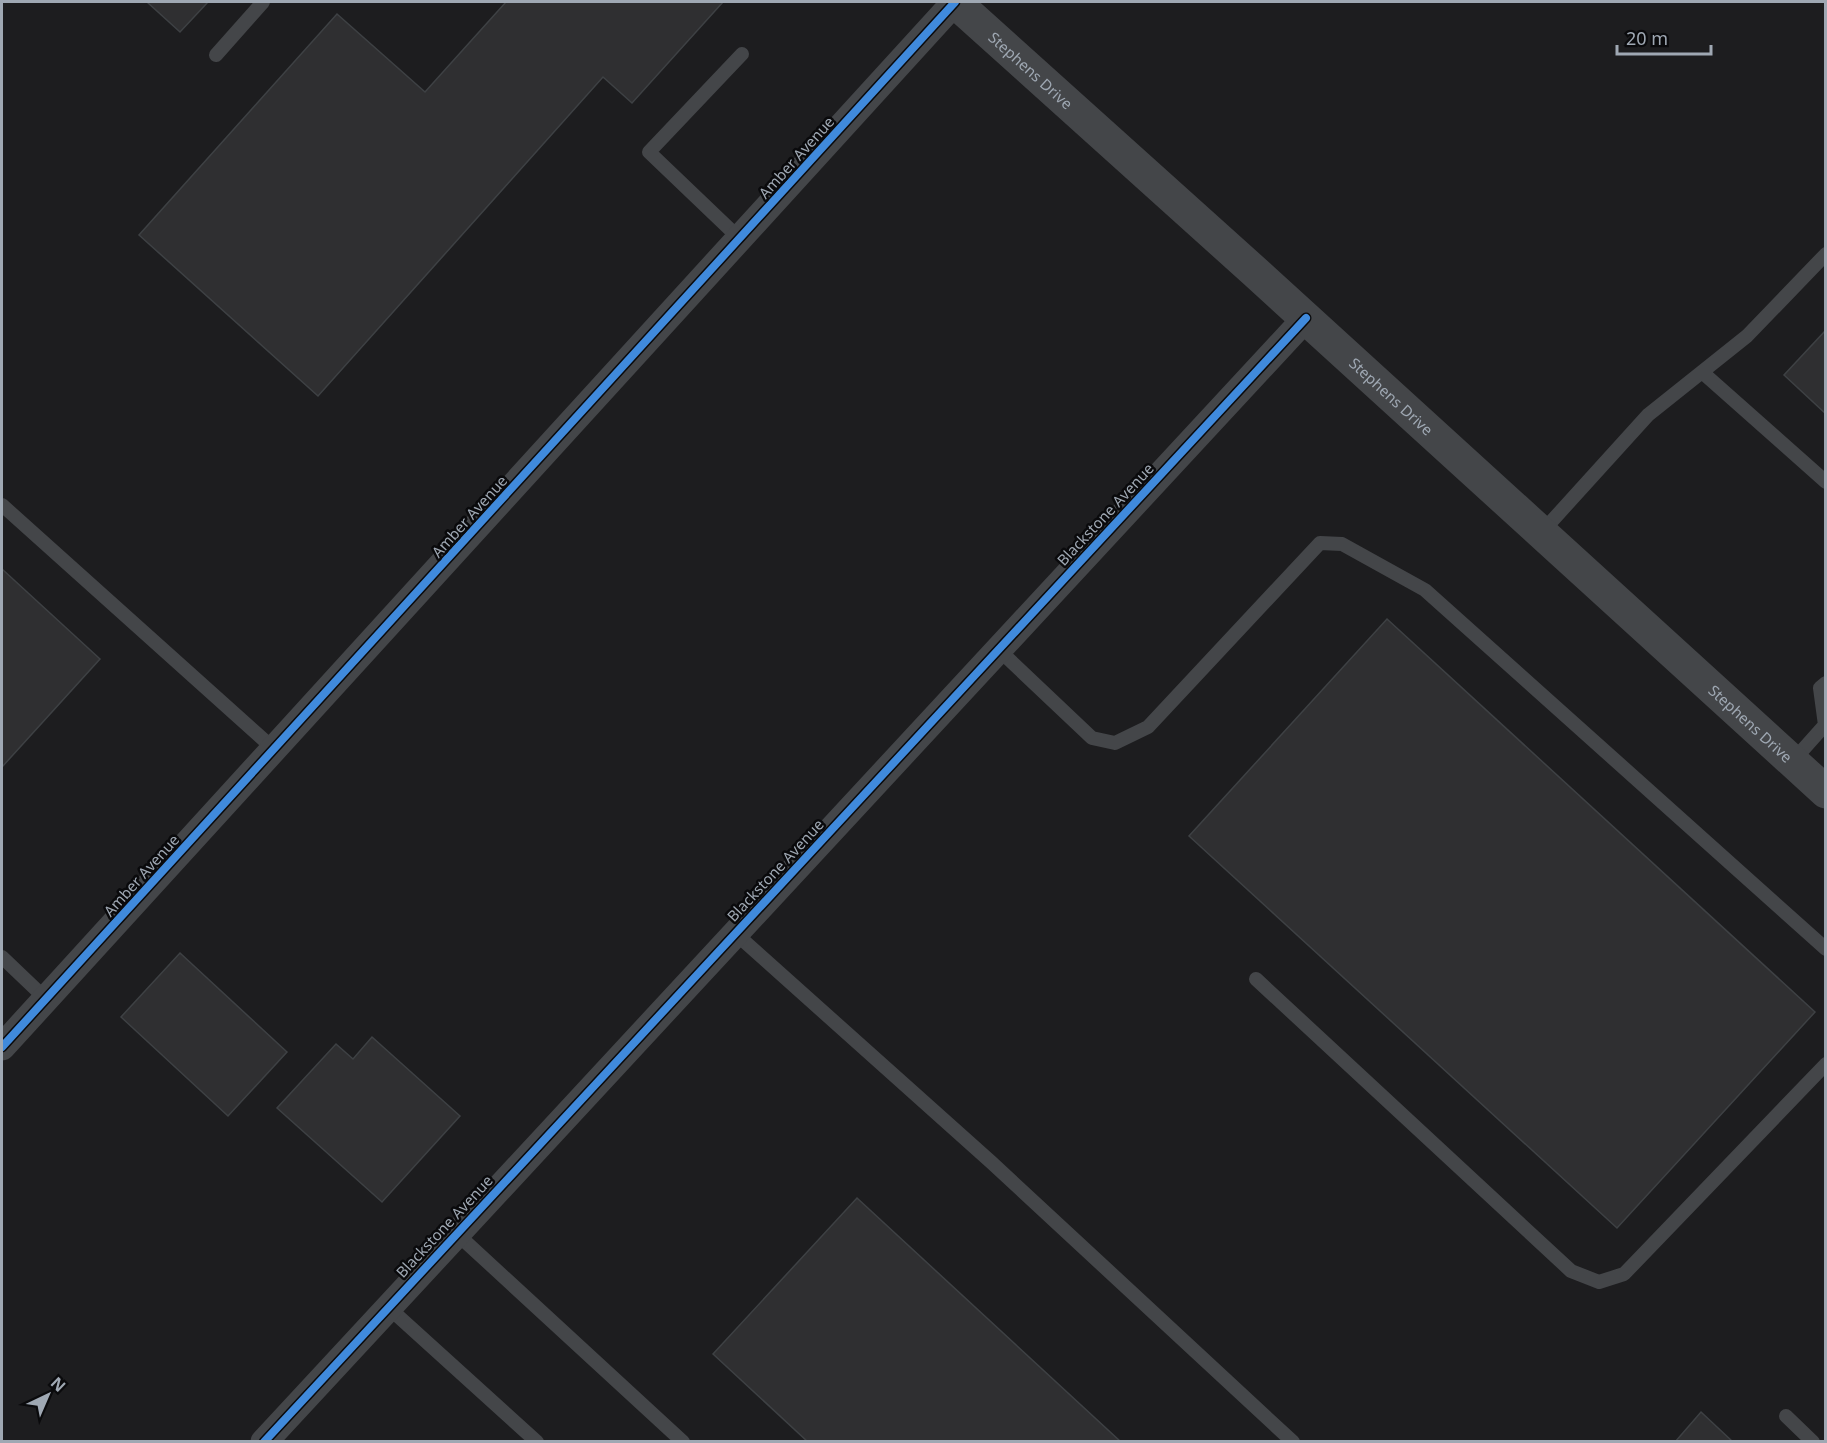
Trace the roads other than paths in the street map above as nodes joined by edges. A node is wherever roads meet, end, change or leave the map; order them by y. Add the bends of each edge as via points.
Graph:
1 (263, 2) edge
2 (955, 2) edge
3 (742, 54) dead end
4 (216, 55) dead end
5 (740, 239) junction
6 (1826, 254) edge
7 (1306, 318) junction
8 (1702, 372) junction
9 (1826, 482) edge
10 (2, 505) edge
11 (1541, 533) junction
12 (998, 650) junction
13 (1826, 683) edge
14 (1825, 725) edge
15 (274, 749) junction
16 (1792, 762) junction
17 (1826, 792) edge
18 (735, 933) junction
19 (1826, 949) edge
20 (2, 957) edge
21 (1256, 979) dead end
22 (46, 999) junction
23 (2, 1047) edge
24 (1826, 1064) edge
25 (456, 1233) junction
26 (388, 1307) junction
27 (1786, 1416) dead end
28 (264, 1442) edge
29 (537, 1442) edge
30 (683, 1442) edge
31 (1293, 1442) edge
32 (1813, 1442) edge

1 - 4 lane
2 - 5 street, Amber Avenue
2 - 7 street, Stephens Drive
3 - 5 lane via 649,152
5 - 15 street, Amber Avenue
6 - 8 lane via 1747,336
7 - 11 street, Stephens Drive
7 - 12 street, Blackstone Avenue
8 - 9 lane
8 - 11 lane via 1648,416
10 - 15 lane
11 - 16 street, Stephens Drive
12 - 18 street, Blackstone Avenue
12 - 19 lane via 1092,738 1115,743 1148,727 1320,543 1342,544 1425,590
13 - 14 lane via 1820,688
14 - 16 lane
15 - 22 street, Amber Avenue
16 - 17 street, Stephens Drive
18 - 25 street, Blackstone Avenue
18 - 31 lane via 991,1162
20 - 22 lane
21 - 24 lane via 1571,1271 1599,1282 1624,1274
22 - 23 street, Amber Avenue
25 - 26 street, Blackstone Avenue
25 - 30 lane
26 - 28 street, Blackstone Avenue
26 - 29 lane
27 - 32 lane

